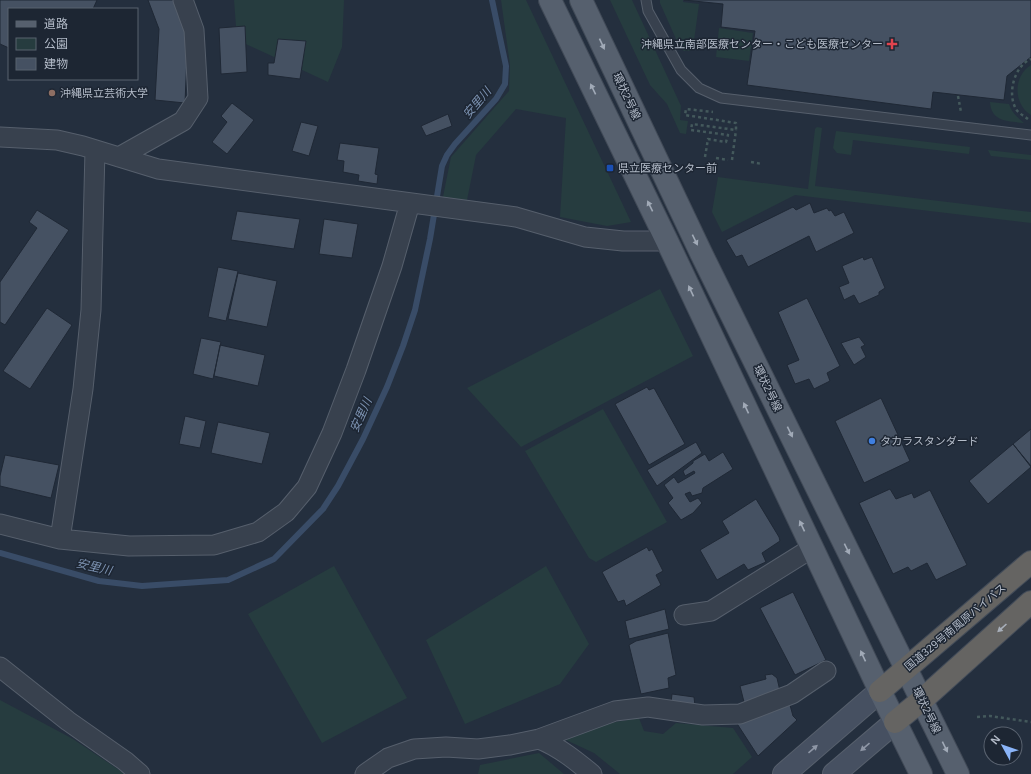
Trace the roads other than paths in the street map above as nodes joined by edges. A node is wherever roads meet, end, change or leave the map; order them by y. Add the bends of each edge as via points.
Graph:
1 (183, 0) edge
2 (550, 0) edge
3 (580, 0) edge
4 (646, 0) edge
5 (1031, 136) edge
6 (0, 137) edge
7 (95, 150) junction
8 (119, 157) junction
9 (415, 204) junction
10 (667, 241) junction
11 (0, 524) edge
12 (60, 539) junction
13 (812, 548) junction
14 (1031, 562) edge
15 (1031, 602) edge
16 (684, 615) dead end
17 (0, 667) edge
18 (906, 668) junction
19 (826, 671) dead end
20 (880, 692) junction
21 (922, 700) junction
22 (895, 722) junction
23 (539, 739) junction
24 (140, 774) edge
25 (365, 774) edge
26 (592, 774) edge
27 (784, 774) edge
28 (834, 774) edge
29 (921, 774) edge
30 (958, 774) edge

1 - 8 street via 194,30 198,98 183,121
10 -> 2 main road
3 -> 18 main road, 環状2号線 via 701,253
4 - 5 lane via 648,10 681,70 699,88 721,98
6 - 7 street via 57,140
7 - 8 street
7 - 12 street via 91,310 83,389
8 - 9 street via 158,169
9 - 10 street via 516,217 585,237 623,242
9 - 12 street via 332,433 307,486 286,512 258,532 214,545 129,546
13 -> 10 main road
11 - 12 street
13 - 16 street via 711,611
20 -> 13 main road
14 - 18 highway, 国道329号南風原バイパス
15 -> 21 highway
17 - 24 street
18 - 20 highway, 国道329号南風原バイパス
18 - 21 main road, 環状2号線
19 - 23 street via 792,694 740,714 703,715 648,707 615,711
20 - 22 main road
27 -> 20 main road
21 - 22 highway
21 -> 30 main road, 環状2号線
22 -> 28 main road
22 - 29 main road
23 - 25 street via 478,749 414,749 388,758
23 - 26 street via 569,755

